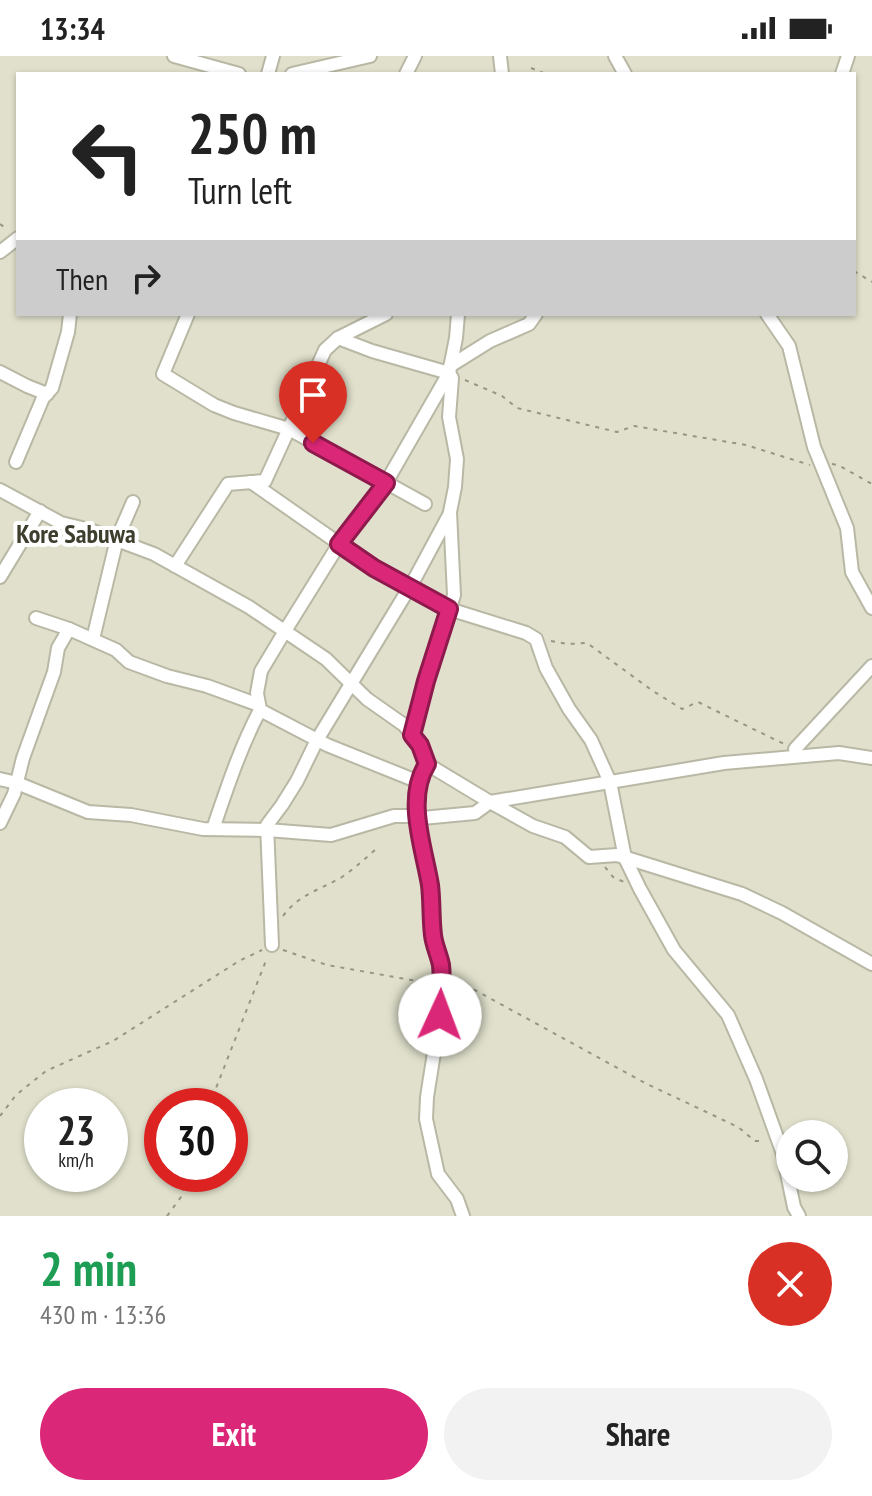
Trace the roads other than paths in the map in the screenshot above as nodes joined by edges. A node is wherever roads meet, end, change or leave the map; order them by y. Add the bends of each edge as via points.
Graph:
1 (174, 56) edge
2 (370, 56) edge
3 (232, 72) edge
4 (301, 72) edge
5 (16, 240) edge
6 (0, 252) edge
7 (70, 316) edge
8 (187, 316) edge
9 (382, 316) edge
10 (458, 316) edge
11 (535, 316) edge
12 (769, 316) edge
13 (338, 338) junction
14 (450, 370) junction
15 (0, 372) edge
16 (47, 394) junction
17 (289, 429) junction
18 (16, 462) dead end
19 (251, 482) junction
20 (386, 483) junction
21 (0, 490) edge
22 (133, 502) dead end
23 (425, 504) dead end
24 (40, 511) junction
25 (450, 512) junction
26 (117, 539) junction
27 (339, 544) junction
28 (175, 566) junction
29 (0, 577) edge
30 (410, 587) junction
31 (872, 608) edge
32 (449, 609) junction
33 (36, 618) dead end
34 (69, 629) junction
35 (285, 631) junction
36 (93, 639) junction
37 (872, 666) edge
38 (351, 683) junction
39 (259, 707) junction
40 (412, 735) junction
41 (317, 740) junction
42 (795, 749) road end
43 (872, 758) edge
44 (427, 764) junction
45 (0, 779) edge
46 (419, 782) junction
47 (610, 782) junction
48 (17, 783) junction
49 (490, 802) junction
50 (418, 816) junction
51 (0, 823) edge
52 (213, 829) junction
53 (267, 830) junction
54 (625, 858) junction
55 (272, 945) road end
56 (872, 964) edge
57 (463, 1216) edge
58 (799, 1216) edge

1 - 3 street
2 - 4 street
5 - 6 street
7 - 16 street
8 - 17 street via 163,374 214,405
9 - 13 street
10 - 14 street
11 - 14 street
12 - 31 street via 789,346 814,447 847,528 852,572
13 - 14 street
13 - 17 street via 325,350
14 - 20 street
14 - 25 street via 449,417 457,459
15 - 16 street
16 - 18 street
17 - 19 street via 265,481
17 - 20 street
19 - 27 street
19 - 28 street via 228,484
20 - 23 street
20 - 27 street
21 - 24 street
22 - 26 street
24 - 26 street via 61,523
24 - 29 street
25 - 30 street
25 - 32 street via 454,595
26 - 28 street
26 - 36 street
27 - 30 street
27 - 35 street
28 - 35 street
30 - 32 street
30 - 38 street
32 - 40 street
32 - 47 street via 536,639 546,668
33 - 34 street
34 - 36 street
34 - 48 street via 58,648
35 - 38 street
35 - 39 street via 261,671
36 - 39 street via 129,662
37 - 42 street
38 - 40 street
38 - 41 street
39 - 41 street
39 - 52 street
40 - 44 street
41 - 46 street
41 - 53 street
43 - 47 street via 839,753 724,763
44 - 46 street
44 - 49 street
45 - 48 street
46 - 50 street
47 - 49 street
47 - 54 street
48 - 51 street
48 - 52 street via 88,812
49 - 50 street via 475,813
49 - 54 street via 565,837 589,857
50 - 53 street via 394,816 331,835
50 - 57 street via 441,966 426,1119 438,1174
52 - 53 street
53 - 55 street
54 - 56 street via 742,894
54 - 58 street via 674,950 728,1015 783,1154

